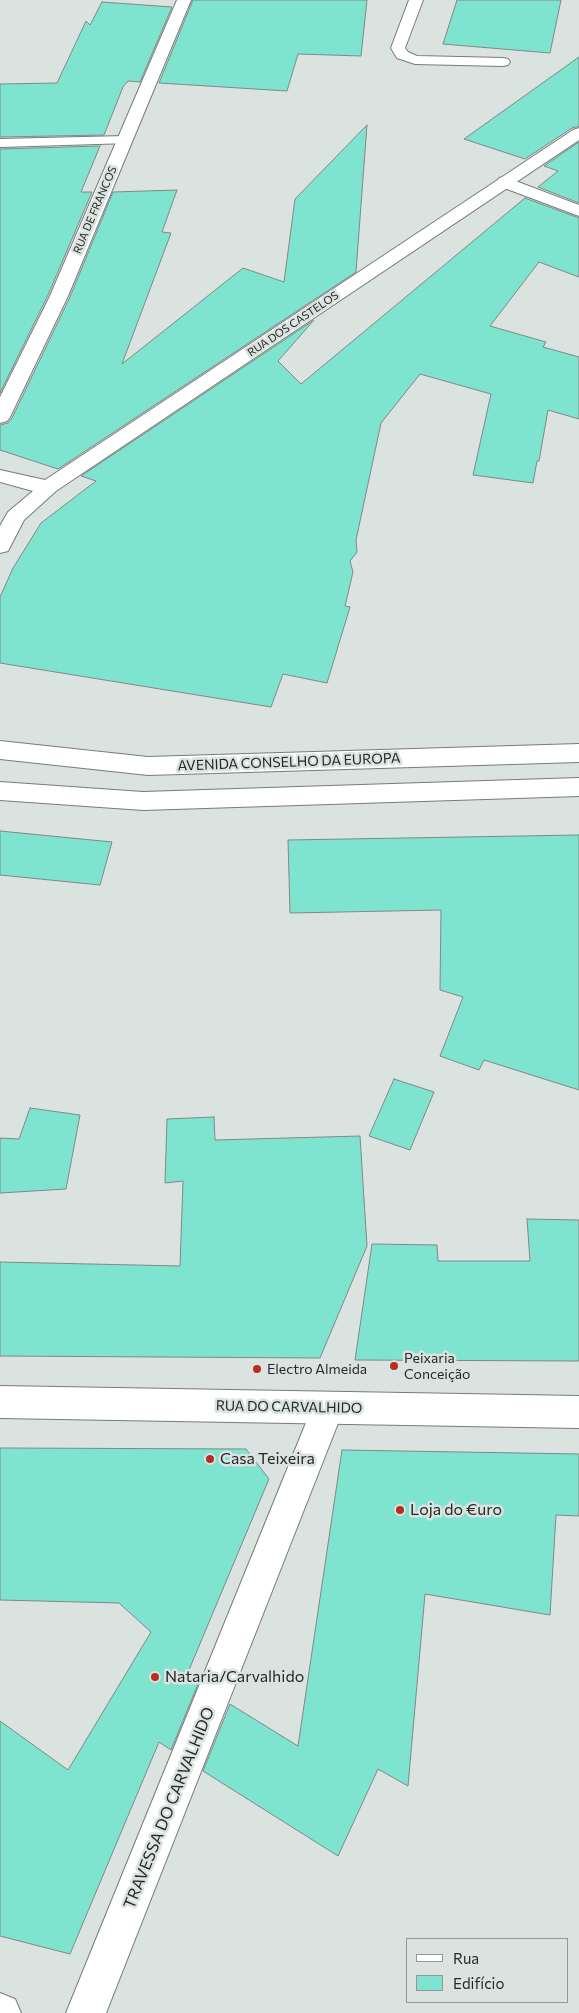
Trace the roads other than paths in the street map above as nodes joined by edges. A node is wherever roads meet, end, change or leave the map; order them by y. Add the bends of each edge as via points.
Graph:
1 (184, 0) edge
2 (416, 0) edge
3 (503, 62) dead end
4 (579, 133) edge
5 (125, 140) junction
6 (0, 143) edge
7 (505, 182) junction
8 (579, 211) edge
9 (0, 417) edge
10 (0, 476) edge
11 (49, 487) junction
12 (8, 512) edge
13 (0, 546) edge
14 (0, 750) edge
15 (579, 753) edge
16 (579, 788) edge
17 (0, 791) edge
18 (0, 1402) edge
19 (328, 1408) junction
20 (579, 1412) edge
21 (86, 2013) edge

1 - 5 street, RUA DE FRANCOS
2 - 3 street via 398,48 402,55 415,60
4 - 7 street, RUA DOS CASTELOS
5 - 6 lane
5 - 9 street, RUA DE FRANCOS via 59,296
7 - 8 street
7 - 11 street, RUA DOS CASTELOS
10 - 11 street
11 - 12 street, RUA DOS CASTELOS
12 - 13 street
14 - 15 street, AVENIDA CONSELHO DA EUROPA via 148,766
16 - 17 street via 143,802
18 - 19 street, RUA DO CARVALHIDO
19 - 20 street, RUA DO CARVALHIDO
19 - 21 street, TRAVESSA DO CARVALHIDO

